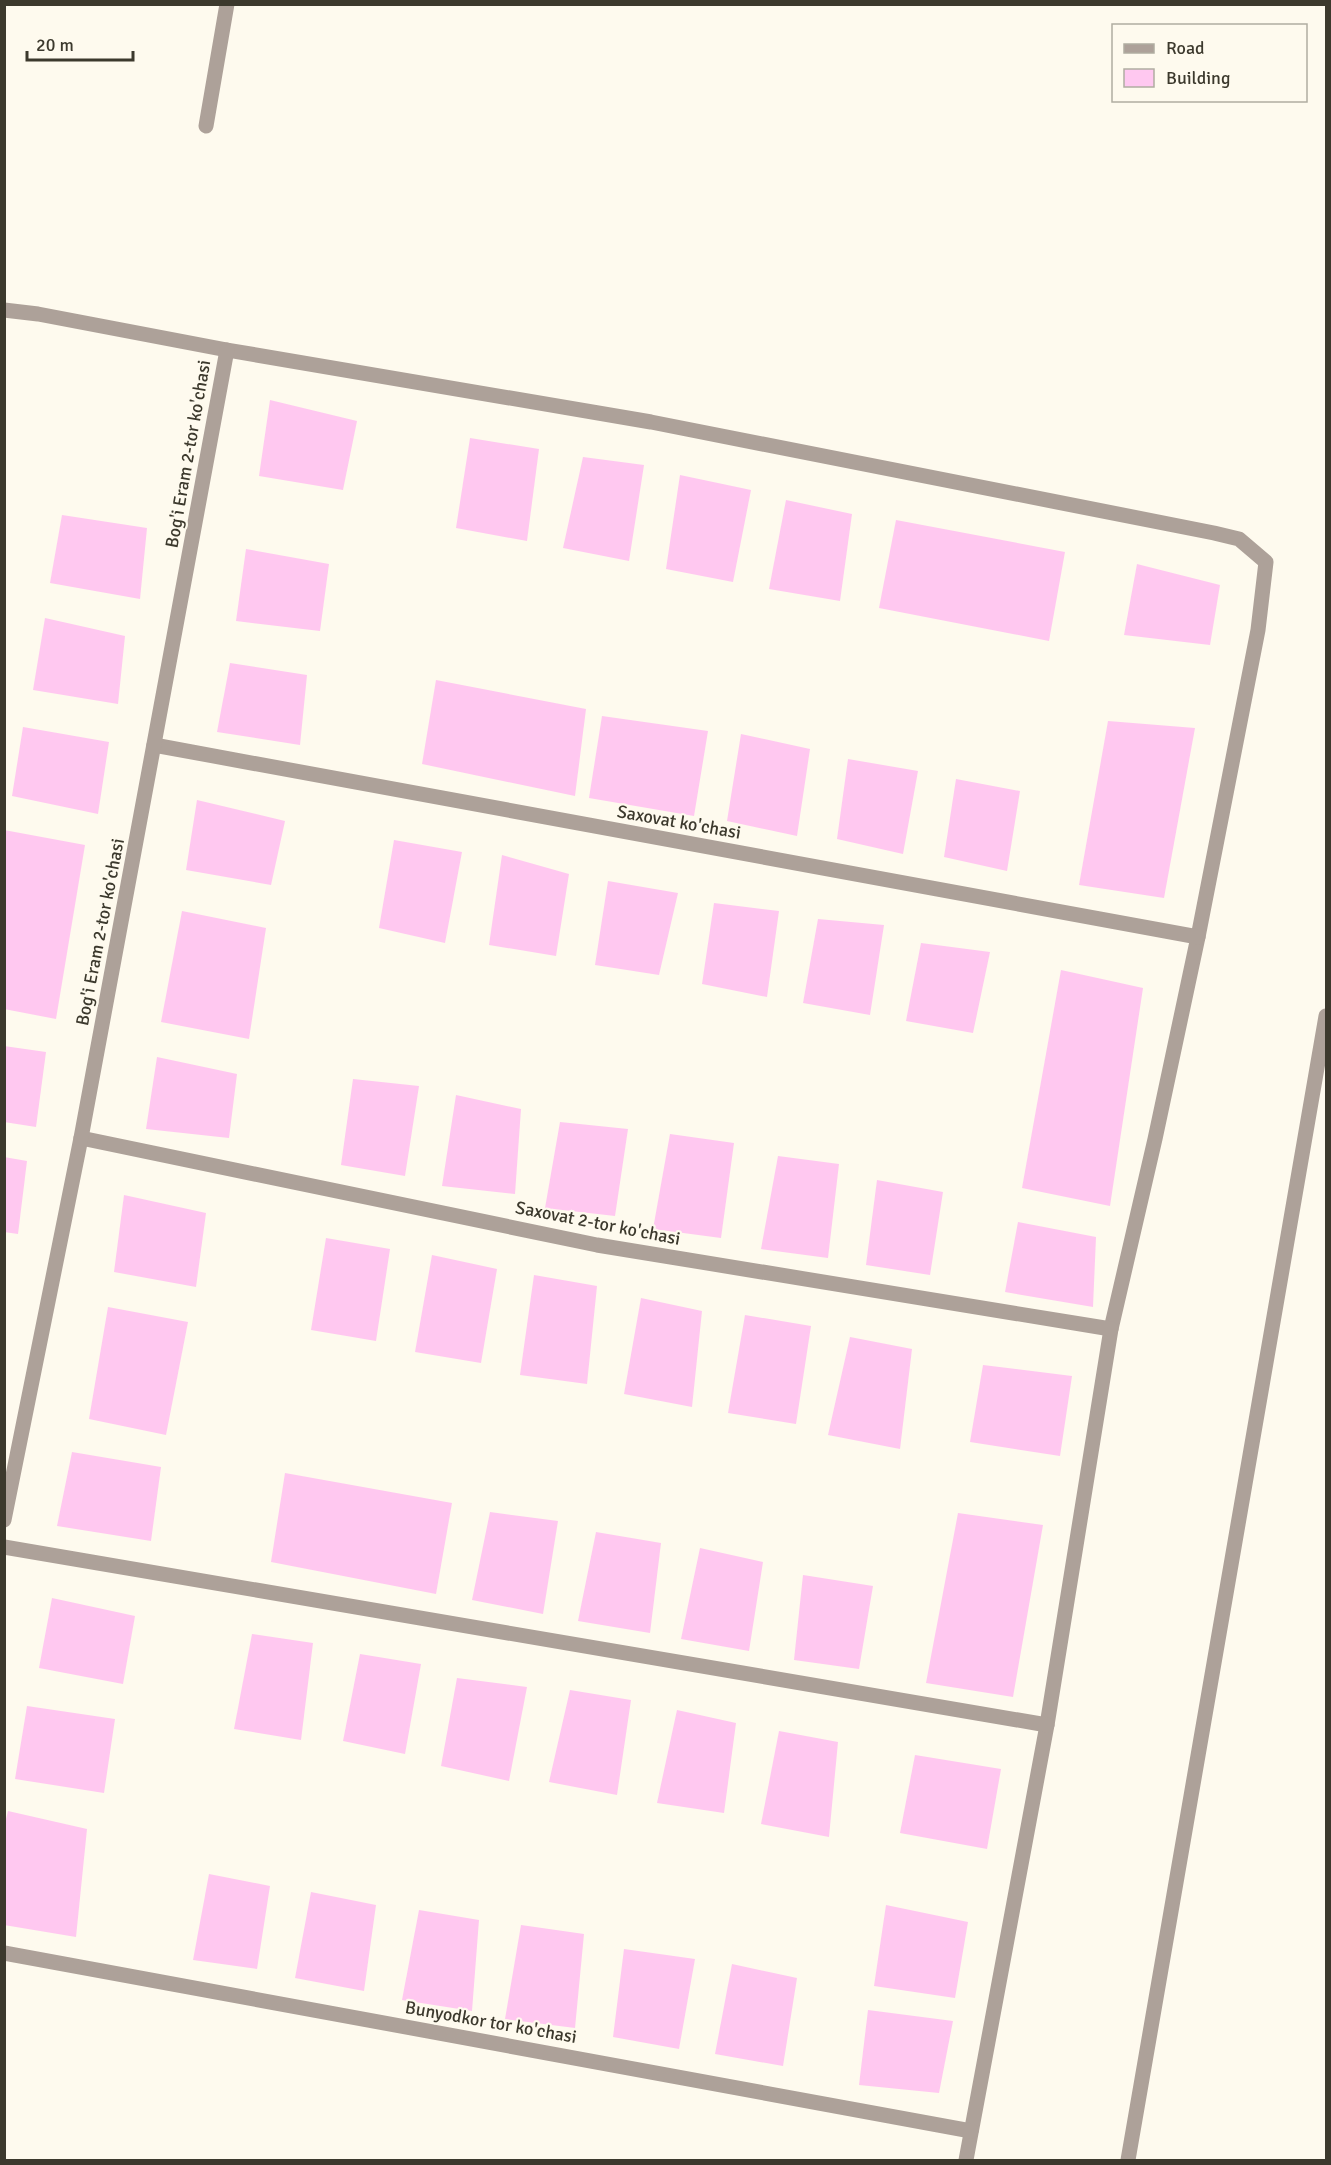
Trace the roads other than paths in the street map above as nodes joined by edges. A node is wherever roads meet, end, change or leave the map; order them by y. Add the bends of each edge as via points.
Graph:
1 (227, 4) edge
2 (206, 126) dead end
3 (4, 310) edge
4 (227, 350) junction
5 (154, 745) junction
6 (1198, 937) junction
7 (1326, 1016) edge
8 (81, 1138) junction
9 (1111, 1329) junction
10 (4, 1520) edge
11 (4, 1547) edge
12 (1047, 1725) junction
13 (4, 1953) edge
14 (971, 2131) junction
15 (966, 2160) edge
16 (1128, 2160) edge

1 - 2 street
3 - 4 street
4 - 5 street, Bog'i Eram 2-tor ko'chasi
4 - 6 street via 651,422 1239,539 1266,562 1258,630
5 - 6 street, Saxovat ko'chasi
5 - 8 street, Bog'i Eram 2-tor ko'chasi
6 - 9 street
7 - 16 street
8 - 9 street, Saxovat 2-tor ko'chasi via 597,1245
8 - 10 street, Bog'i Eram 2-tor ko'chasi
9 - 12 street
11 - 12 street
12 - 14 street
13 - 14 street, Bunyodkor tor ko'chasi
14 - 15 street

